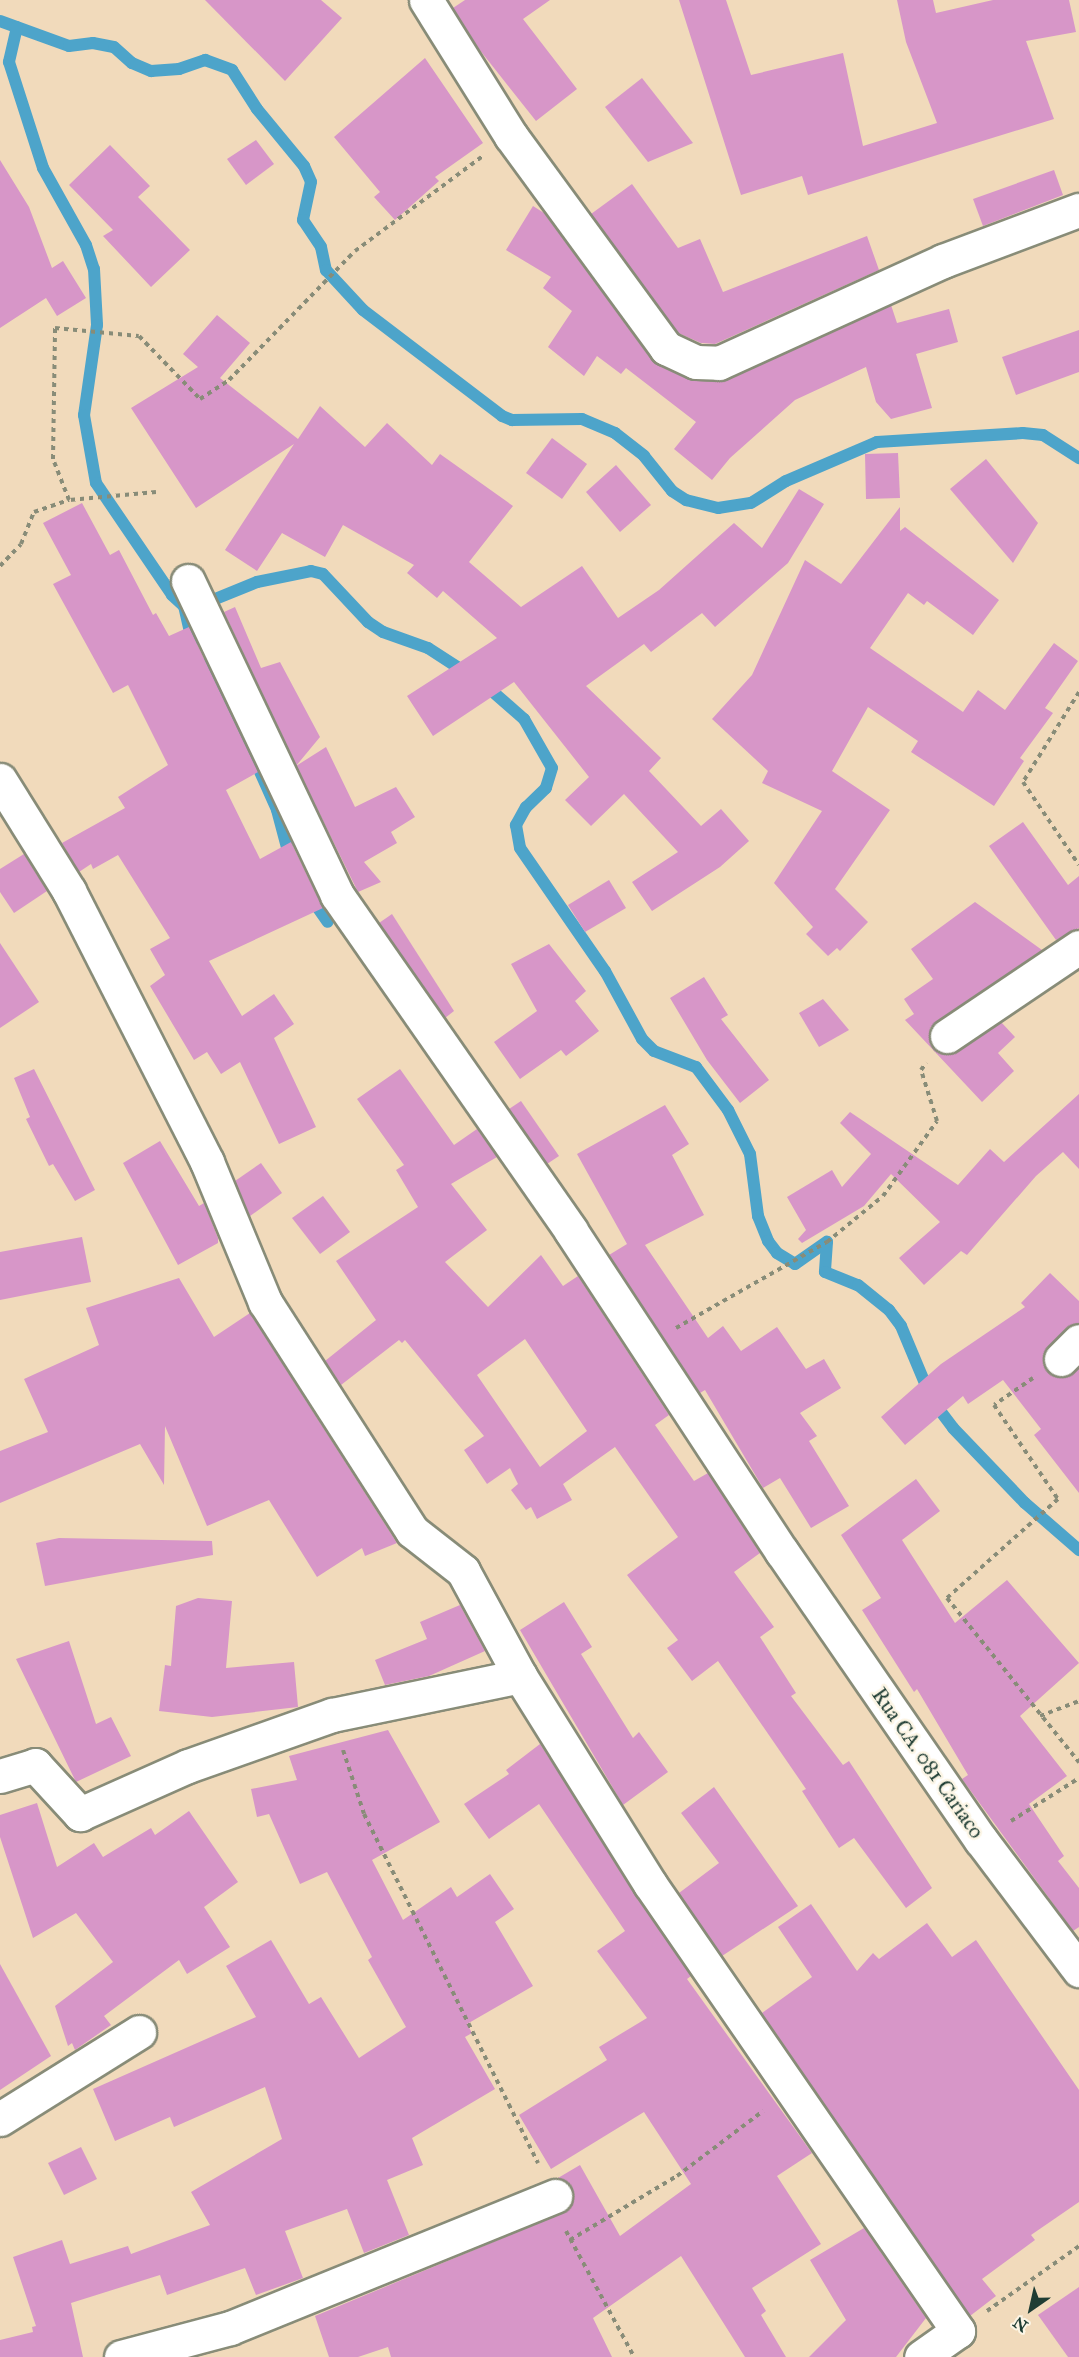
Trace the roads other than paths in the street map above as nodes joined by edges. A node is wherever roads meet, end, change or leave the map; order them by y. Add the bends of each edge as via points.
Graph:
1 (426, 0) edge
2 (1079, 210) edge
3 (188, 581) dead end
4 (0, 780) edge
5 (1079, 947) edge
6 (946, 1036) road end
7 (520, 1676) junction
8 (0, 1776) edge
9 (1079, 1970) edge
10 (139, 2032) dead end
11 (0, 2119) edge
12 (555, 2196) road end
13 (121, 2357) edge
14 (921, 2357) edge

1 - 2 street via 511,136 666,348 696,362 719,363 943,261
3 - 9 street, Rua CA. 081 Cariaco via 337,895 572,1231 782,1552 981,1840
4 - 7 street via 69,891 207,1162 266,1302 412,1531 463,1571
5 - 6 street
7 - 8 street via 332,1715 188,1766 80,1814 34,1765
7 - 14 street via 650,1884 958,2331
10 - 11 street
12 - 13 street via 230,2328

